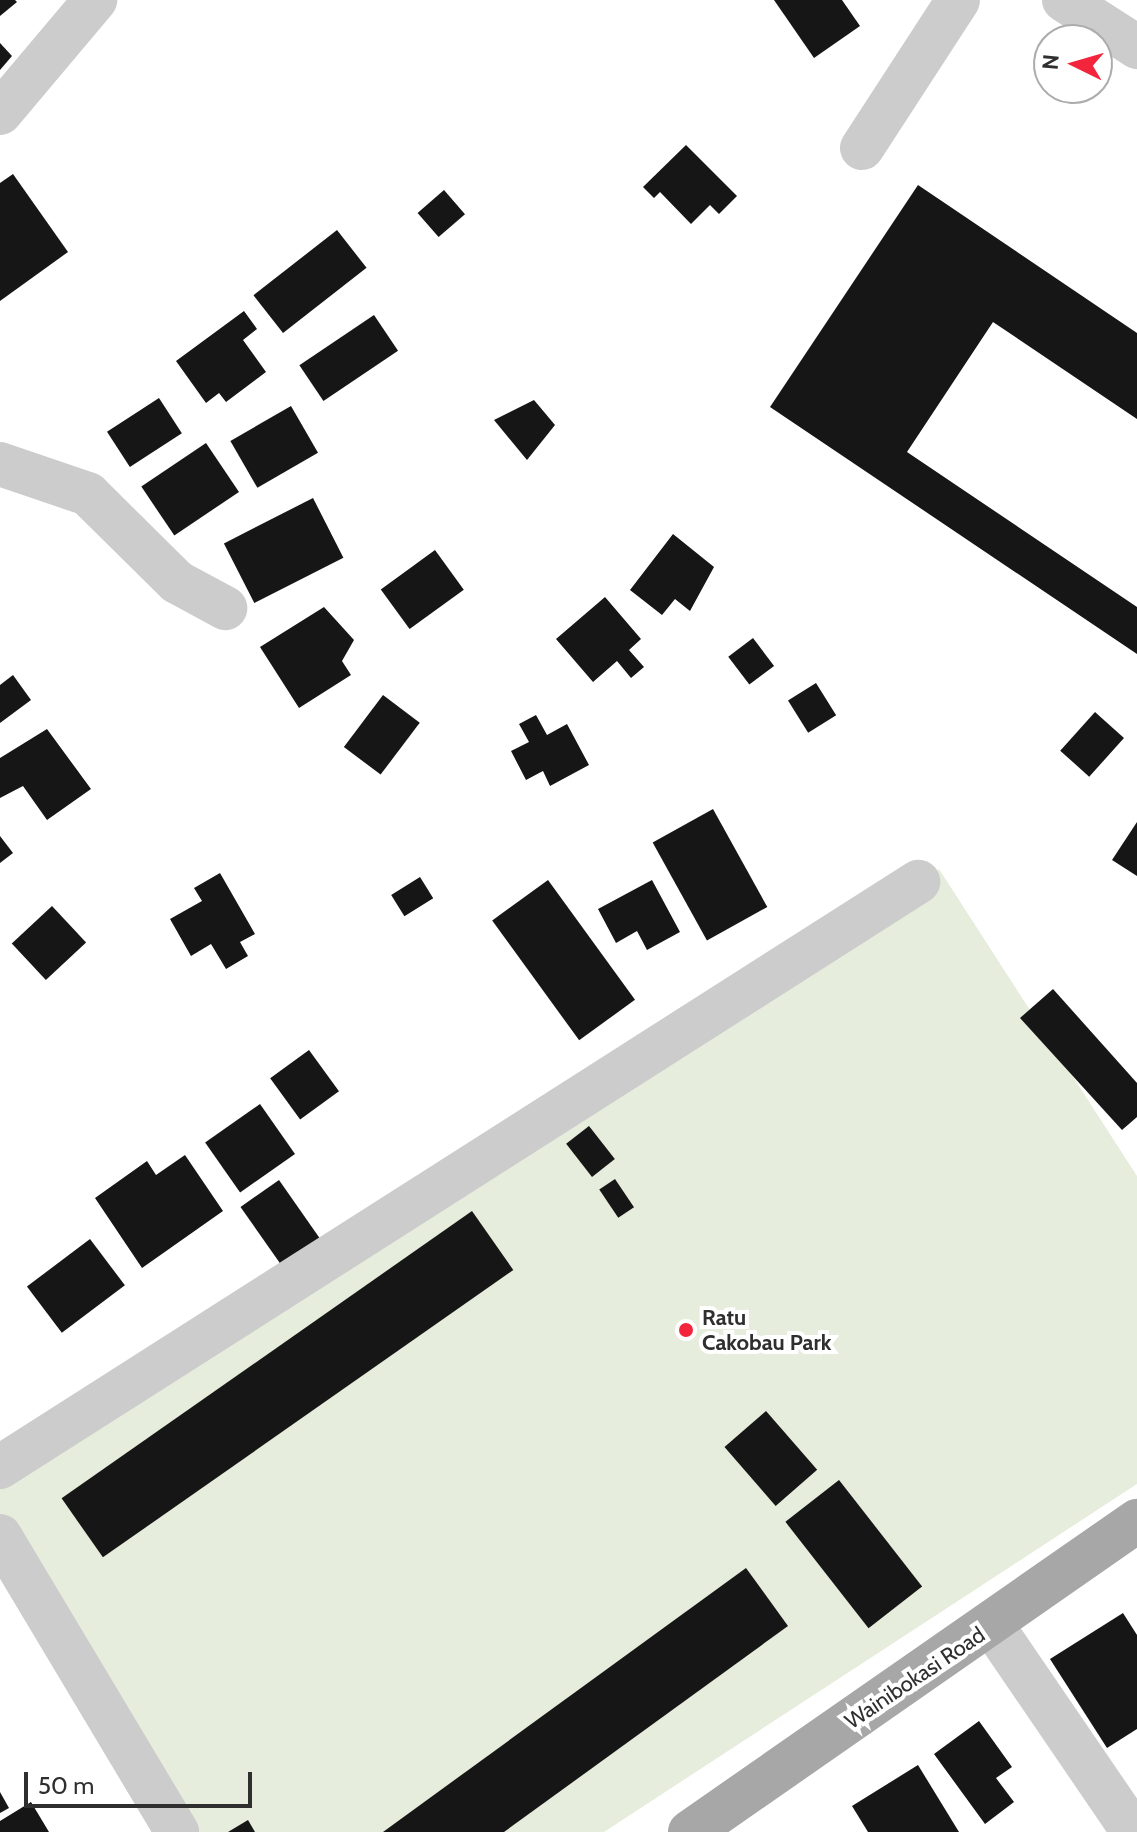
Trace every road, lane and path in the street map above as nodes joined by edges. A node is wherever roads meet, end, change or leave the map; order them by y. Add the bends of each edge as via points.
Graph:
1 (95, 0) edge
2 (958, 0) edge
3 (1064, 0) edge
4 (1137, 47) edge
5 (0, 113) edge
6 (862, 148) dead end
7 (0, 464) edge
8 (225, 608) dead end
9 (918, 882) dead end
10 (0, 1467) edge
11 (1137, 1521) edge
12 (0, 1536) edge
13 (992, 1625) junction
14 (177, 1832) edge
15 (690, 1832) edge
16 (1133, 1832) edge

1 - 5 street
2 - 6 street
3 - 4 street
7 - 8 street via 88,494 177,582
9 - 10 street
11 - 13 main road, Wainibokasi Road
12 - 14 street
13 - 15 main road, Wainibokasi Road
13 - 16 street

